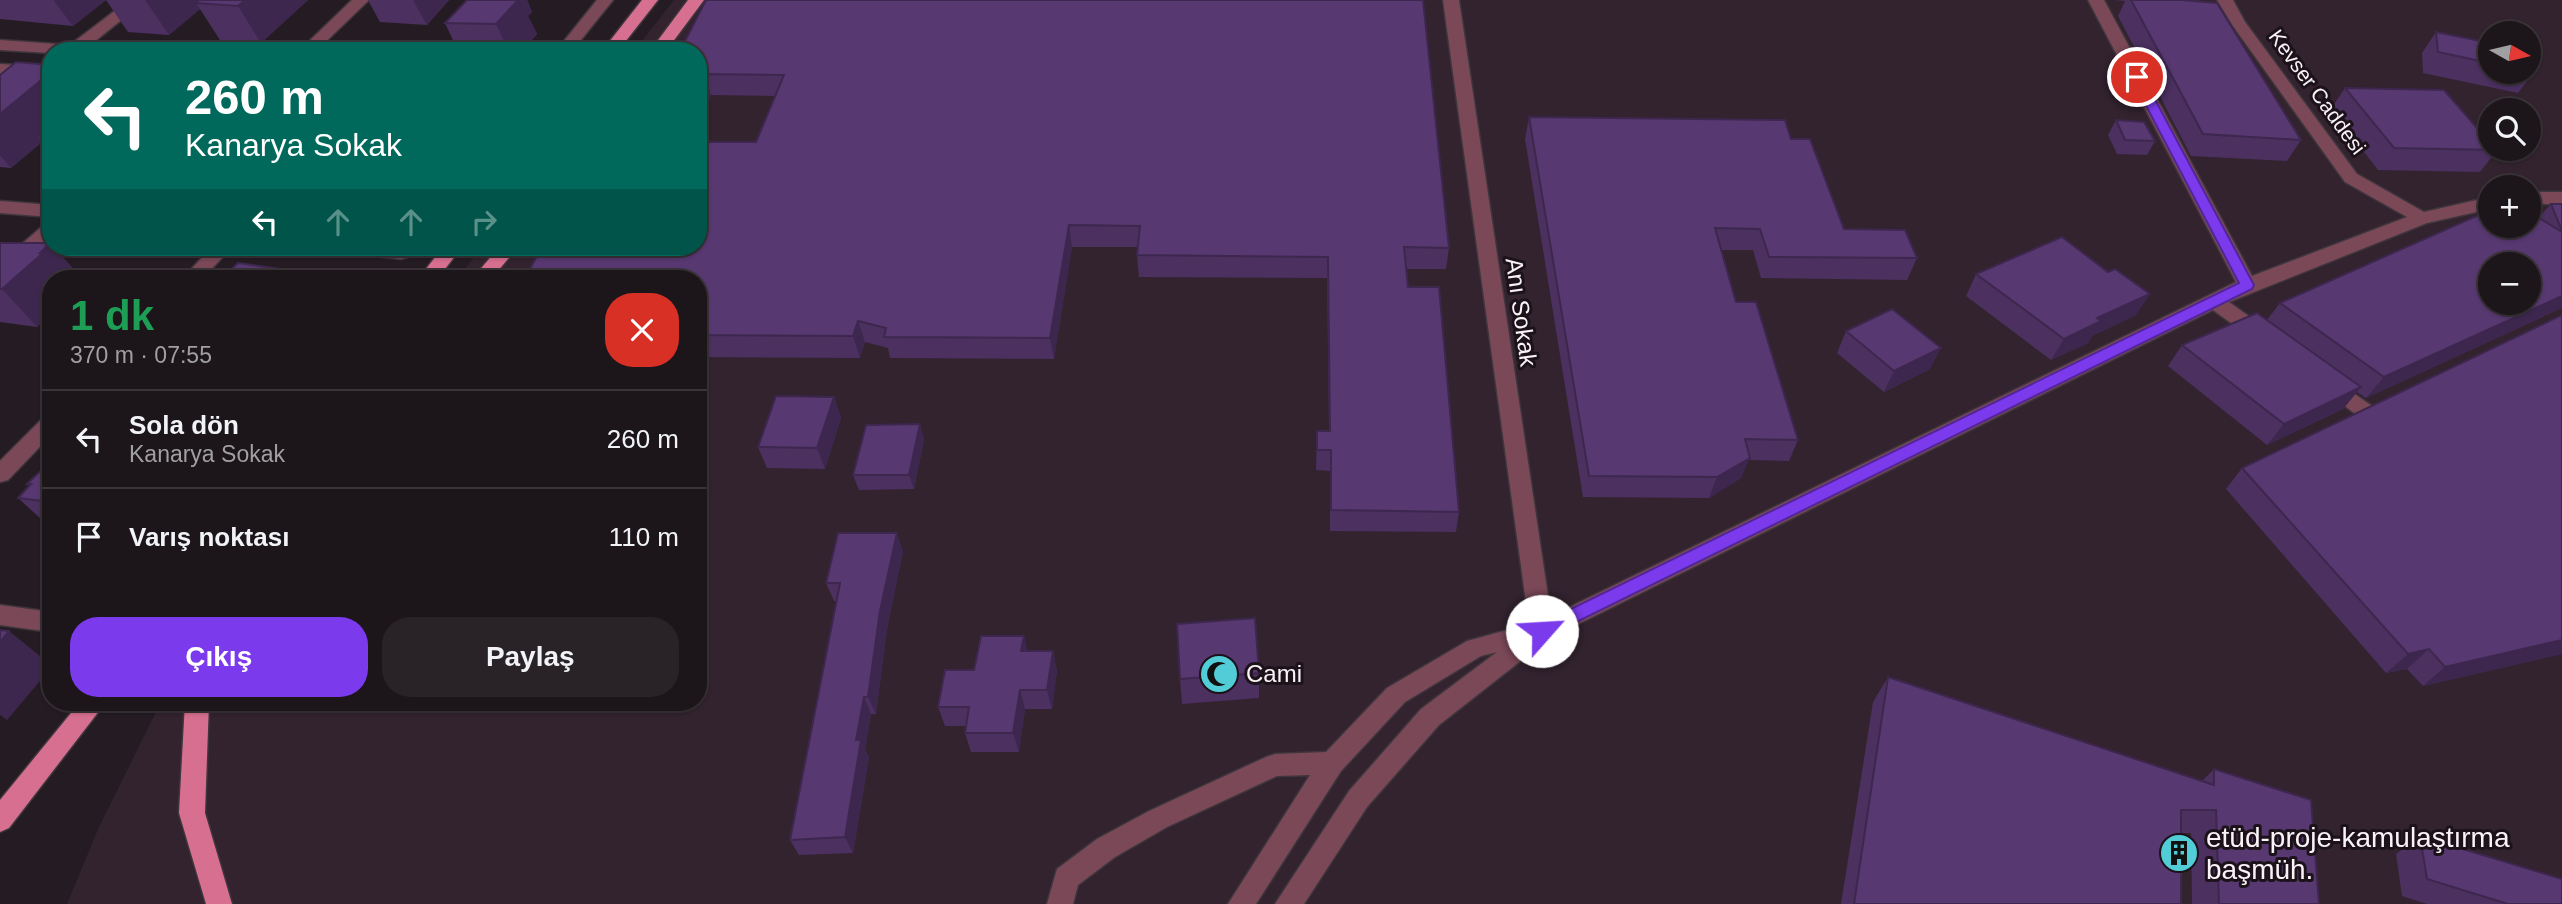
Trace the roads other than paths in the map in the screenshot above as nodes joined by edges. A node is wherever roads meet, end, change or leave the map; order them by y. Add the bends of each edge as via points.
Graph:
1 (138, 0) edge
2 (361, 0) edge
3 (605, 0) edge
4 (650, 0) edge
5 (696, 0) edge
6 (1451, 0) edge
7 (2225, 0) edge
8 (2104, 6) edge
9 (84, 42) edge
10 (317, 42) edge
11 (571, 42) edge
12 (617, 42) edge
13 (665, 42) edge
14 (0, 45) edge
15 (42, 47) edge
16 (0, 69) edge
17 (42, 72) edge
18 (42, 77) edge
19 (29, 87) edge
20 (2541, 198) edge
21 (2562, 198) edge
22 (2478, 206) edge
23 (0, 207) edge
24 (42, 210) edge
25 (2422, 218) junction
26 (42, 236) edge
27 (214, 256) edge
28 (446, 256) edge
29 (501, 256) edge
30 (200, 270) edge
31 (434, 270) edge
32 (489, 270) edge
33 (0, 273) edge
34 (2247, 285) junction
35 (2214, 301) junction
36 (2277, 346) edge
37 (2309, 368) edge
38 (2343, 421) edge
39 (42, 431) edge
40 (0, 474) edge
41 (0, 615) edge
42 (42, 621) edge
43 (1542, 631) junction
44 (87, 711) edge
45 (197, 711) edge
46 (1332, 763) junction
47 (0, 820) edge
48 (219, 904) edge
49 (1059, 904) edge
50 (1241, 904) edge
51 (1288, 904) edge

1 - 9 street
2 - 10 street
3 - 11 street
4 - 12 main road
5 - 13 main road
6 - 43 street, Anı Sokak
7 - 25 street, Kevser Caddesi via 2229,19 2351,178
8 - 34 street
14 - 15 street
16 - 17 street
18 - 19 street
20 - 21 street
22 - 25 street
23 - 24 street
25 - 34 street
26 - 33 street
27 - 30 street
28 - 31 main road
29 - 32 main road
34 - 35 street
35 - 36 street
35 - 43 street
37 - 38 street via 2371,408
39 - 40 street
41 - 42 street
43 - 46 street via 1475,648 1396,695
43 - 51 street via 1430,717 1358,799
44 - 47 main road
45 - 48 main road via 192,813
46 - 49 street via 1275,765 1158,819 1066,878
46 - 50 street

